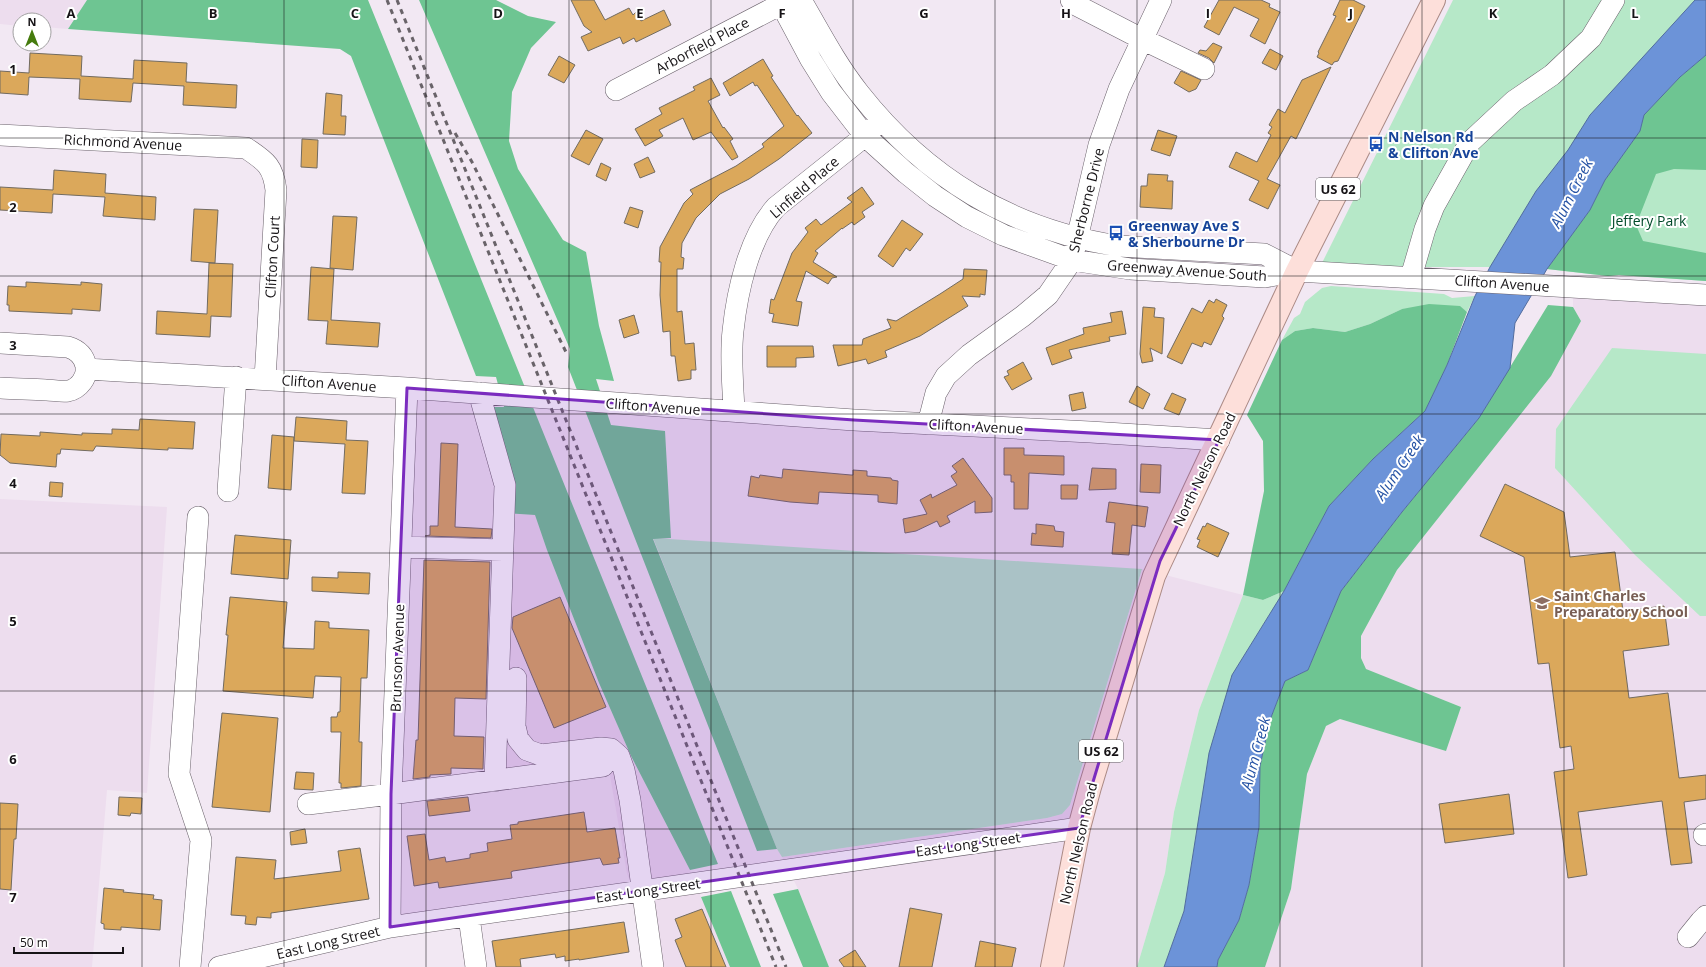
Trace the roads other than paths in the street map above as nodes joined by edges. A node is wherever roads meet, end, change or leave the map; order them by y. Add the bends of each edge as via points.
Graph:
1 (802, 0) edge
2 (1071, 0) edge
3 (1162, 0) edge
4 (1434, 0) edge
5 (1614, 0) edge
6 (783, 1) edge
7 (1142, 39) junction
8 (1204, 68) dead end
9 (616, 90) dead end
10 (881, 120) junction
11 (0, 135) edge
12 (865, 136) junction
13 (246, 148) joint
14 (1077, 238) junction
15 (1072, 260) junction
16 (1297, 271) junction
17 (1411, 278) junction
18 (1706, 295) edge
19 (0, 343) edge
20 (86, 369) junction
21 (236, 377) junction
22 (265, 379) junction
23 (0, 388) edge
24 (408, 388) junction
25 (479, 393) junction
26 (734, 411) junction
27 (928, 424) junction
28 (1219, 440) junction
29 (228, 491) dead end
30 (198, 517) dead end
31 (401, 547) junction
32 (503, 550) junction
33 (510, 688) junction
34 (603, 766) dead end
35 (495, 780) junction
36 (391, 794) junction
37 (308, 804) dead end
38 (1079, 828) junction
39 (643, 891) junction
40 (1706, 916) edge
41 (469, 917) junction
42 (390, 927) junction
43 (1688, 937) dead end
44 (284, 960) edge
45 (190, 967) edge
46 (220, 967) edge
47 (476, 967) edge
48 (653, 967) edge
49 (1052, 967) edge

1 - 10 street, Greenway Avenue South via 840,66
2 - 7 street
3 - 7 street, Sherborne Drive
4 - 16 main road, North Nelson Road / US 62
5 - 17 street via 1591,38 1552,75 1514,101 1470,142 1434,206
6 - 9 street, Arborfield Place
6 - 12 street, Greenway Avenue South via 794,31 823,79
7 - 8 street
7 - 14 street, Sherborne Drive via 1119,89 1100,144
10 - 12 street, Linfield Place
10 - 14 street, Greenway Avenue South via 921,158 978,199 1034,225
11 - 13 street, Richmond Avenue
12 - 15 street, Greenway Avenue South via 929,192 967,217 1003,235
12 - 26 street, Linfield Place via 776,208 768,216 758,234 744,278 733,331
13 - 22 street, Clifton Court via 265,160 274,176 276,190
14 - 15 street, Sherborne Drive
14 - 16 street, Greenway Avenue South via 1118,246 1264,254
15 - 16 street, Greenway Avenue South via 1130,269 1265,277
15 - 27 street, Sherborne Drive via 1048,295 969,355 946,376 936,393
16 - 17 street, Clifton Avenue
16 - 28 main road, North Nelson Road / US 62
17 - 18 street, Clifton Avenue
19 - 20 street via 68,347 81,355
20 - 21 street, Clifton Avenue
20 - 23 street via 81,383 68,391
21 - 22 street, Clifton Avenue
21 - 29 street
22 - 24 street, Clifton Avenue
24 - 25 street, Clifton Avenue
24 - 31 street, Brunson Avenue
25 - 26 street, Clifton Avenue
25 - 32 street via 505,485
26 - 27 street, Clifton Avenue
27 - 28 street, Clifton Avenue
28 - 38 main road, North Nelson Road / US 62 via 1154,576
30 - 45 street via 179,774 202,840
31 - 32 street
31 - 36 street, Brunson Avenue
32 - 33 street
33 - 35 street
33 - 39 street via 518,739 527,750 541,755 601,748 611,749 619,756 630,800
34 - 35 street
35 - 36 street
36 - 37 street
36 - 42 street, Brunson Avenue
38 - 39 street, East Long Street
38 - 49 main road, North Nelson Road / US 62
39 - 41 street, East Long Street
39 - 48 street
40 - 43 street
41 - 42 street, East Long Street
41 - 47 street
42 - 44 street, East Long Street
44 - 46 street, East Long Street

